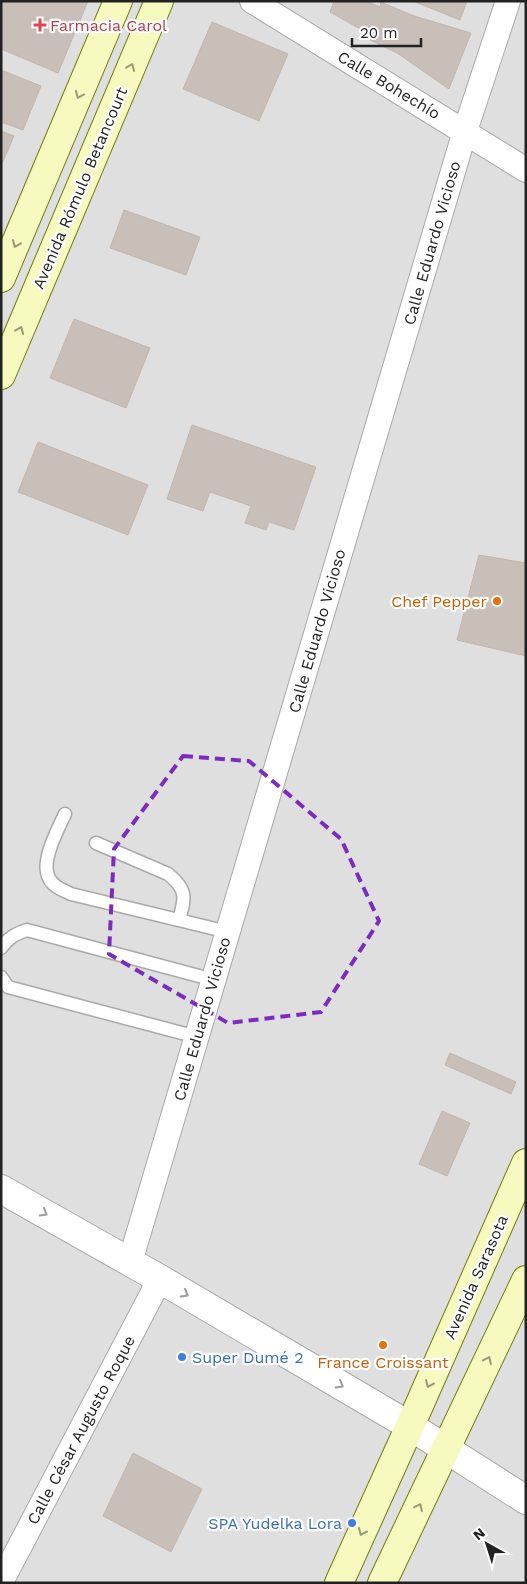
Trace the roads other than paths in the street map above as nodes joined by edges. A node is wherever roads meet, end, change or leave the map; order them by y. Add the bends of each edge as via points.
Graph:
1 (118, 1) edge
2 (159, 1) edge
3 (252, 1) edge
4 (508, 1) edge
5 (465, 131) junction
6 (526, 170) edge
7 (1, 278) edge
8 (1, 375) edge
9 (64, 814) dead end
10 (96, 842) dead end
11 (179, 920) junction
12 (228, 932) junction
13 (1, 948) edge
14 (1, 977) edge
15 (214, 980) junction
16 (197, 1037) junction
17 (526, 1163) edge
18 (1, 1189) edge
19 (130, 1262) junction
20 (160, 1279) junction
21 (526, 1280) edge
22 (410, 1426) junction
23 (446, 1451) junction
24 (526, 1500) edge
25 (1, 1582) edge
26 (339, 1583) edge
27 (382, 1583) edge

1 -> 7 main road
8 -> 2 main road, Avenida Rómulo Betancourt
3 - 5 street, Calle Bohechío
4 - 5 street, Calle Eduardo Vicioso
5 - 6 street, Calle Bohechío
5 - 12 street, Calle Eduardo Vicioso
9 - 11 lane via 47,861 48,878 55,886 71,894
10 - 11 lane via 176,880 185,898
11 - 12 lane
12 - 15 street, Calle Eduardo Vicioso
13 - 15 lane via 8,939 27,930
14 - 16 lane via 8,986
15 - 16 street, Calle Eduardo Vicioso
16 - 19 street, Calle Eduardo Vicioso
17 -> 22 main road, Avenida Sarasota
18 -> 19 street
19 - 20 street
20 -> 22 street
20 - 25 street, Calle César Augusto Roque
23 -> 21 main road
22 - 23 street
22 -> 26 main road, Avenida Sarasota
23 - 24 street
27 -> 23 main road

